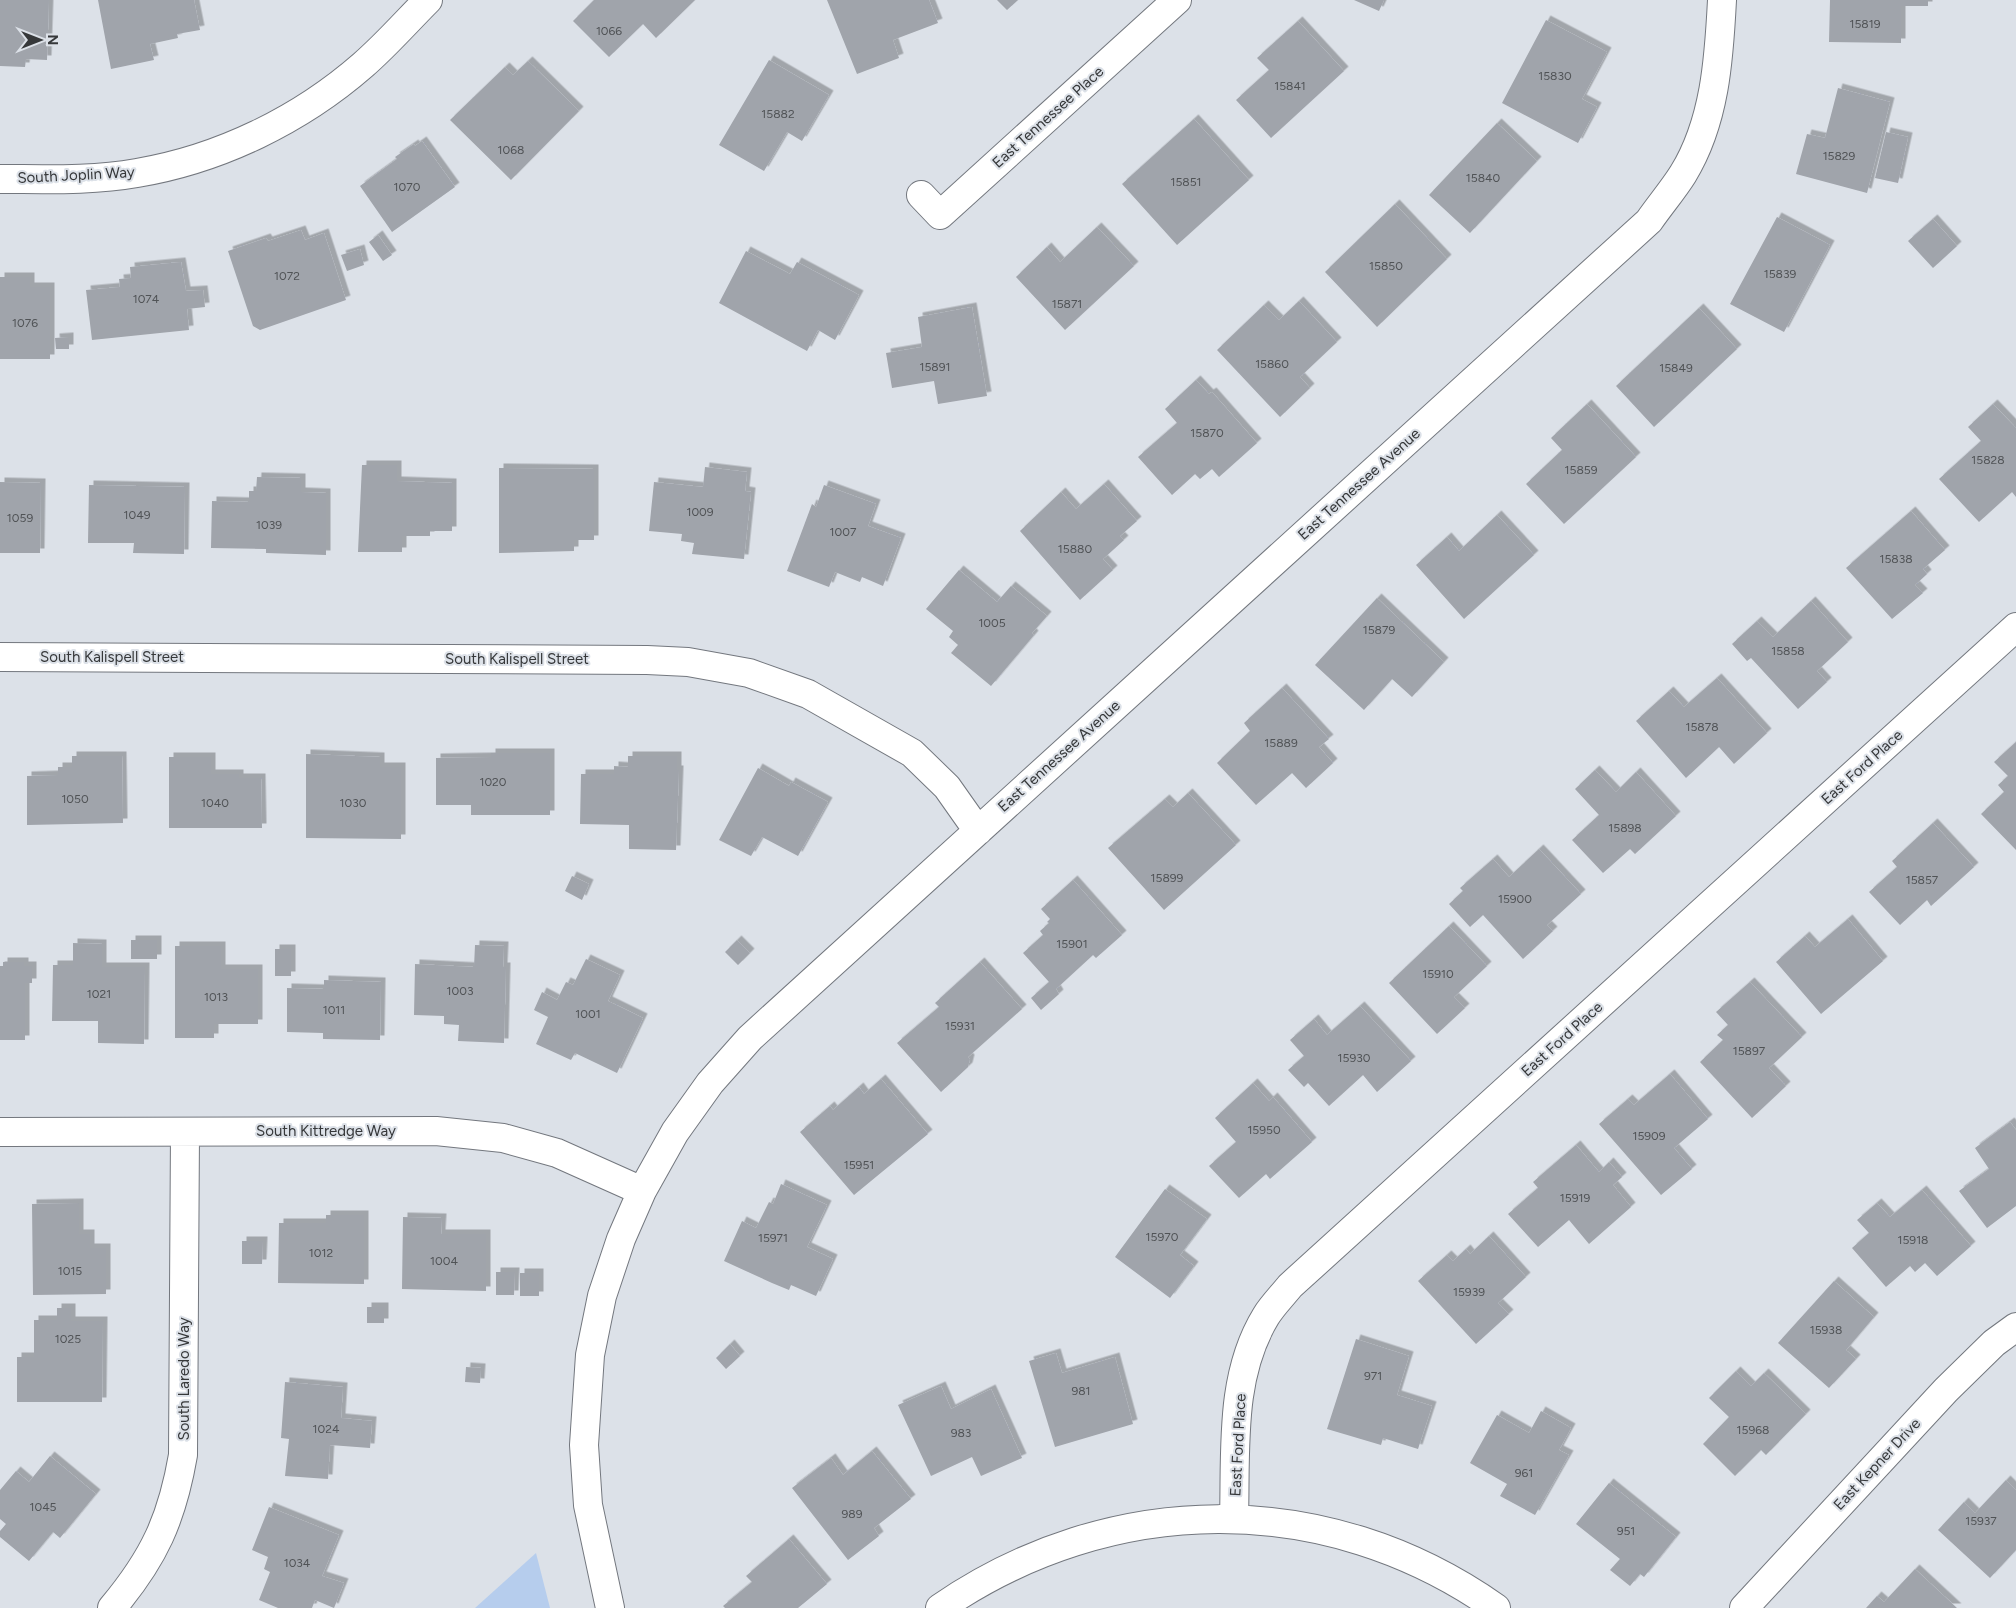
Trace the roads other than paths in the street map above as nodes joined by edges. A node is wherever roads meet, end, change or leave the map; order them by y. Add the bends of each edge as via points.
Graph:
1 (428, 0) edge
2 (1177, 0) edge
3 (1722, 0) edge
4 (0, 179) edge
5 (921, 195) dead end
6 (2016, 627) edge
7 (0, 657) edge
8 (978, 831) junction
9 (0, 1132) edge
10 (185, 1132) junction
11 (642, 1191) junction
12 (2016, 1327) edge
13 (1234, 1518) junction
14 (112, 1608) edge
15 (610, 1608) edge
16 (940, 1608) edge
17 (1496, 1608) edge
18 (1744, 1608) edge

1 - 4 street, South Joplin Way via 364,64 308,107 258,134 204,157 136,173 67,179
2 - 5 street, East Tennessee Place via 940,215
3 - 8 street, East Tennessee Avenue via 1719,63 1707,120 1684,173 1649,221
6 - 13 street, East Ford Place via 1290,1286 1266,1316 1246,1360 1238,1399
7 - 8 street, South Kalispell Street via 688,662 749,673 808,694 870,728 912,753 947,786
8 - 11 street, East Tennessee Avenue via 750,1038 710,1083 675,1132
9 - 10 street, South Kittredge Way
10 - 11 street, South Kittredge Way via 436,1131 503,1138 557,1152
10 - 14 street, South Laredo Way via 183,1455 176,1495 162,1534 136,1581
11 - 15 street, East Tennessee Avenue via 621,1239 602,1296 590,1365 584,1445 588,1505
12 - 18 street, East Kepner Drive via 1994,1343 1946,1390
13 - 16 street via 1159,1522 1085,1537 1037,1554 970,1587
13 - 17 street via 1300,1525 1373,1544 1420,1563 1464,1586

